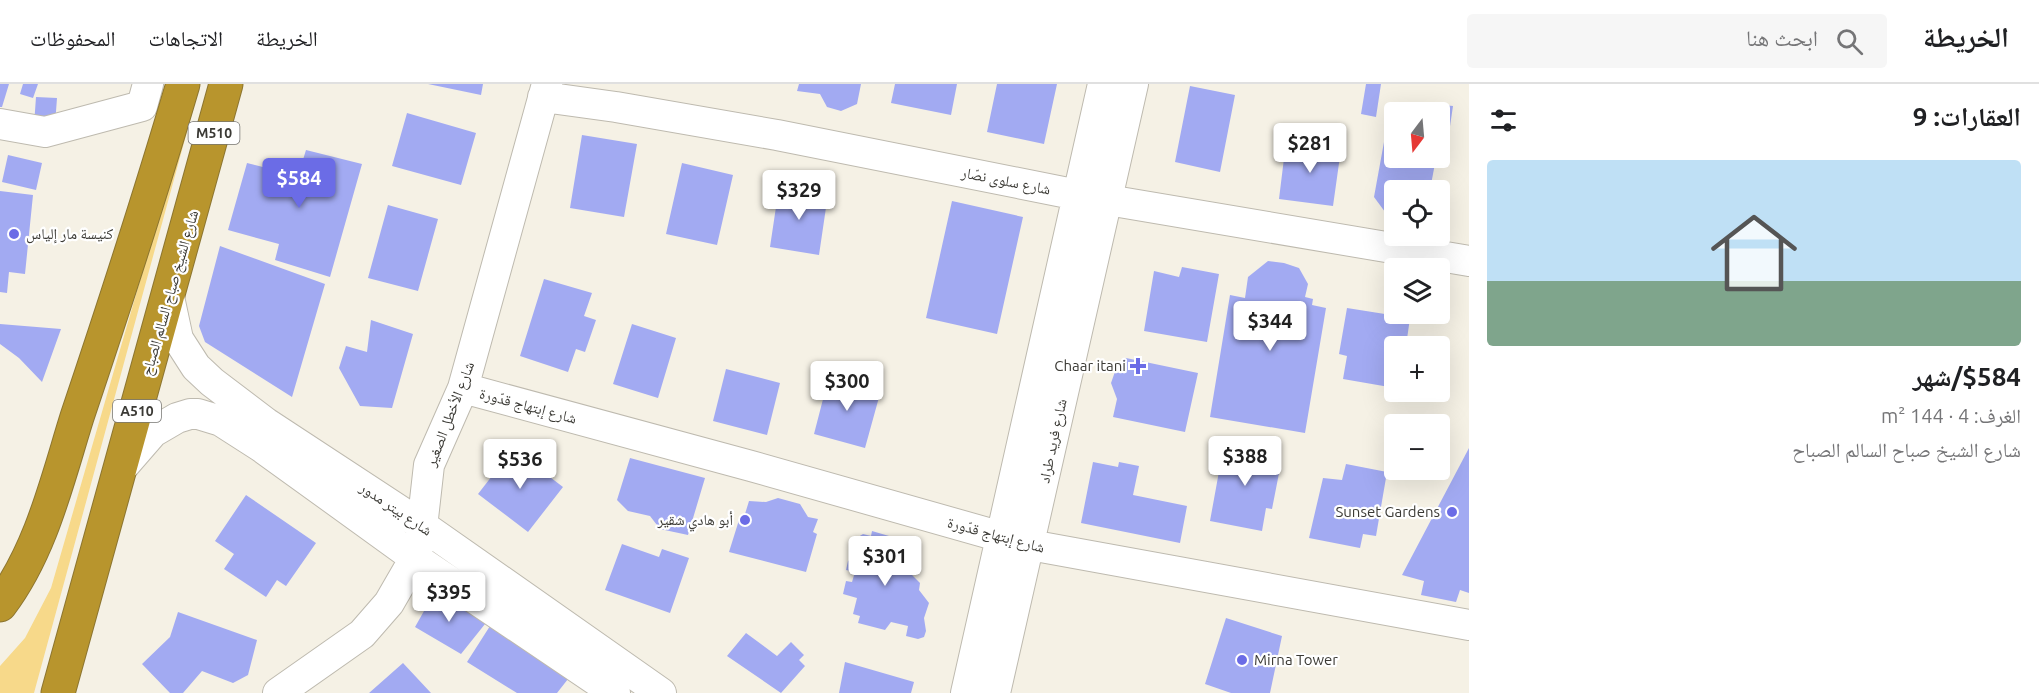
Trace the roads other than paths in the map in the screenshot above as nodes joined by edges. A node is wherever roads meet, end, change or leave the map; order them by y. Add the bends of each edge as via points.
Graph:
1 (148, 84) edge
2 (163, 84) edge
3 (183, 84) edge
4 (226, 84) edge
5 (244, 84) edge
6 (1103, 84) edge
7 (1133, 84) edge
8 (545, 91) edge
9 (0, 124) edge
10 (156, 174) junction
11 (201, 182) junction
12 (1092, 197) junction
13 (1469, 261) edge
14 (169, 297) junction
15 (463, 388) junction
16 (120, 470) junction
17 (423, 526) junction
18 (1016, 541) junction
19 (415, 558) junction
20 (4, 589) edge
21 (503, 600) junction
22 (1469, 625) edge
23 (58, 693) edge
24 (278, 693) edge
25 (615, 693) edge
26 (661, 693) edge
27 (966, 693) edge
28 (995, 693) edge

1 - 9 street via 142,106 131,109 45,132
2 - 10 highway
3 - 10 highway, M510
4 - 11 highway, شارع الشيخ صباح السالم الصباح / M510
5 - 11 highway
6 - 12 street, شارع فريد طراد
7 - 12 street, شارع فريد طراد
8 - 12 street, شارع سلوى نصّار
8 - 15 street, شارع الأخطل الصغير
10 - 20 highway via 42,523 31,551
11 - 14 highway, شارع الشيخ صباح السالم الصباح / A510
12 - 13 street, شارع سلوى نصّار
12 - 18 street, شارع فريد طراد
14 - 16 highway, شارع الشيخ صباح السالم الصباح / A510
14 - 17 street, شارع بيتر مدور via 178,339 196,367 212,382 266,423
15 - 17 street, شارع الأخطل الصغير via 429,465
15 - 18 street, شارع إبتهاج قدّورة
16 - 19 street, شارع بيتر مدور via 165,424 190,414 213,418 260,446
16 - 23 highway, شارع الشيخ صباح السالم الصباح / A510
17 - 19 street, شارع الأخطل الصغير
17 - 21 street, شارع بيتر مدور
18 - 22 street, شارع إبتهاج قدّورة
18 - 27 street, شارع فريد طراد
18 - 28 street, شارع فريد طراد
19 - 21 street, شارع بيتر مدور
19 - 24 street, شارع الأخطل الصغير via 389,603 362,634
21 - 25 street, شارع بيتر مدور
21 - 26 street, شارع بيتر مدور

